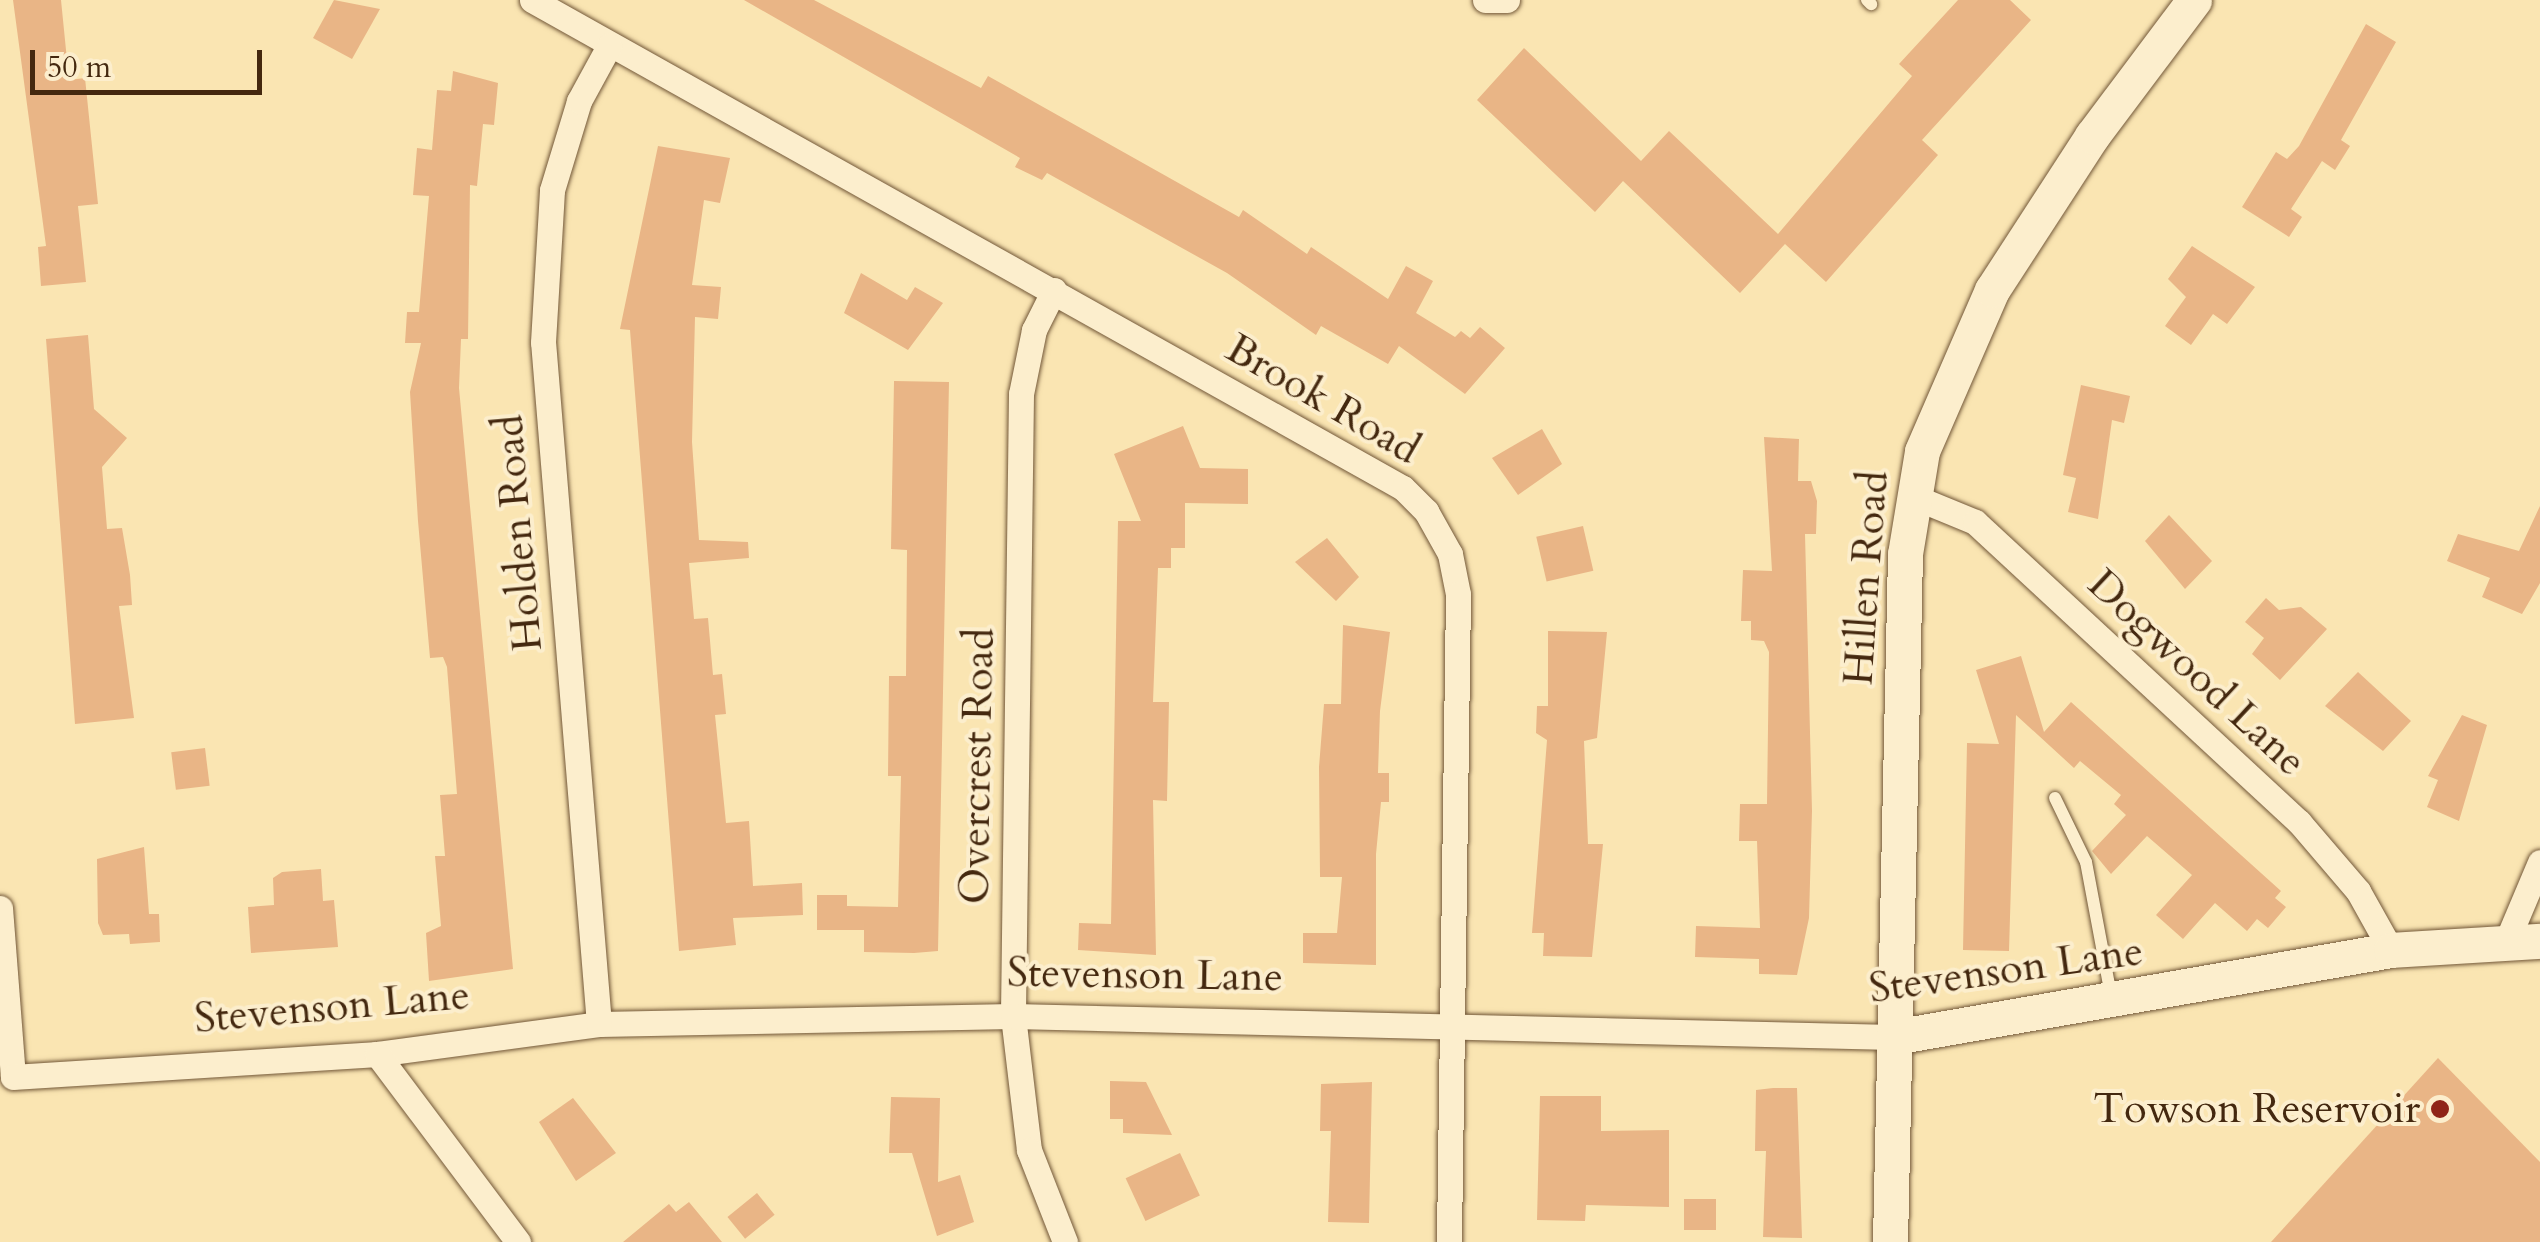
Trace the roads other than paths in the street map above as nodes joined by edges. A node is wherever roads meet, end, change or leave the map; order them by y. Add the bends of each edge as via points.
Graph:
1 (532, 0) edge
2 (1484, 0) edge
3 (1508, 0) edge
4 (2194, 0) edge
5 (609, 46) junction
6 (1054, 290) junction
7 (1912, 496) junction
8 (2054, 798) dead end
9 (2540, 862) edge
10 (0, 908) edge
11 (2523, 943) edge
12 (2391, 950) junction
13 (2273, 976) junction
14 (2112, 1003) junction
15 (1014, 1016) junction
16 (599, 1024) junction
17 (1452, 1027) junction
18 (1894, 1038) junction
19 (377, 1054) junction
20 (518, 1242) edge
21 (1065, 1242) edge
22 (1449, 1242) edge
23 (1890, 1242) edge

1 - 5 street, Brook Road
2 - 3 street
4 - 7 street, Hillen Road via 2092,136 1992,290 1940,396
5 - 6 street, Brook Road
5 - 16 street, Holden Road via 579,101 552,190 543,342
6 - 15 street, Overcrest Road via 1034,330 1021,394
6 - 17 street, Brook Road via 1403,488 1444,542 1458,594
7 - 12 street, Dogwood Lane via 1976,522 2299,822 2358,891
7 - 18 street, Hillen Road
8 - 14 lane via 2086,862
9 - 11 street
10 - 19 street, Stevenson Lane via 13,1077
11 - 12 street, Stevenson Lane
11 - 13 street, Stevenson Lane via 2466,960 2338,978
12 - 13 street, Stevenson Lane
13 - 14 street, Stevenson Lane
14 - 18 street, Stevenson Lane
15 - 16 street, Stevenson Lane
15 - 17 street, Stevenson Lane
15 - 21 street, Overcrest Road via 1029,1150
16 - 19 street, Stevenson Lane
17 - 18 street, Stevenson Lane
17 - 22 street, Brook Road
18 - 23 street, Hillen Road
19 - 20 street

